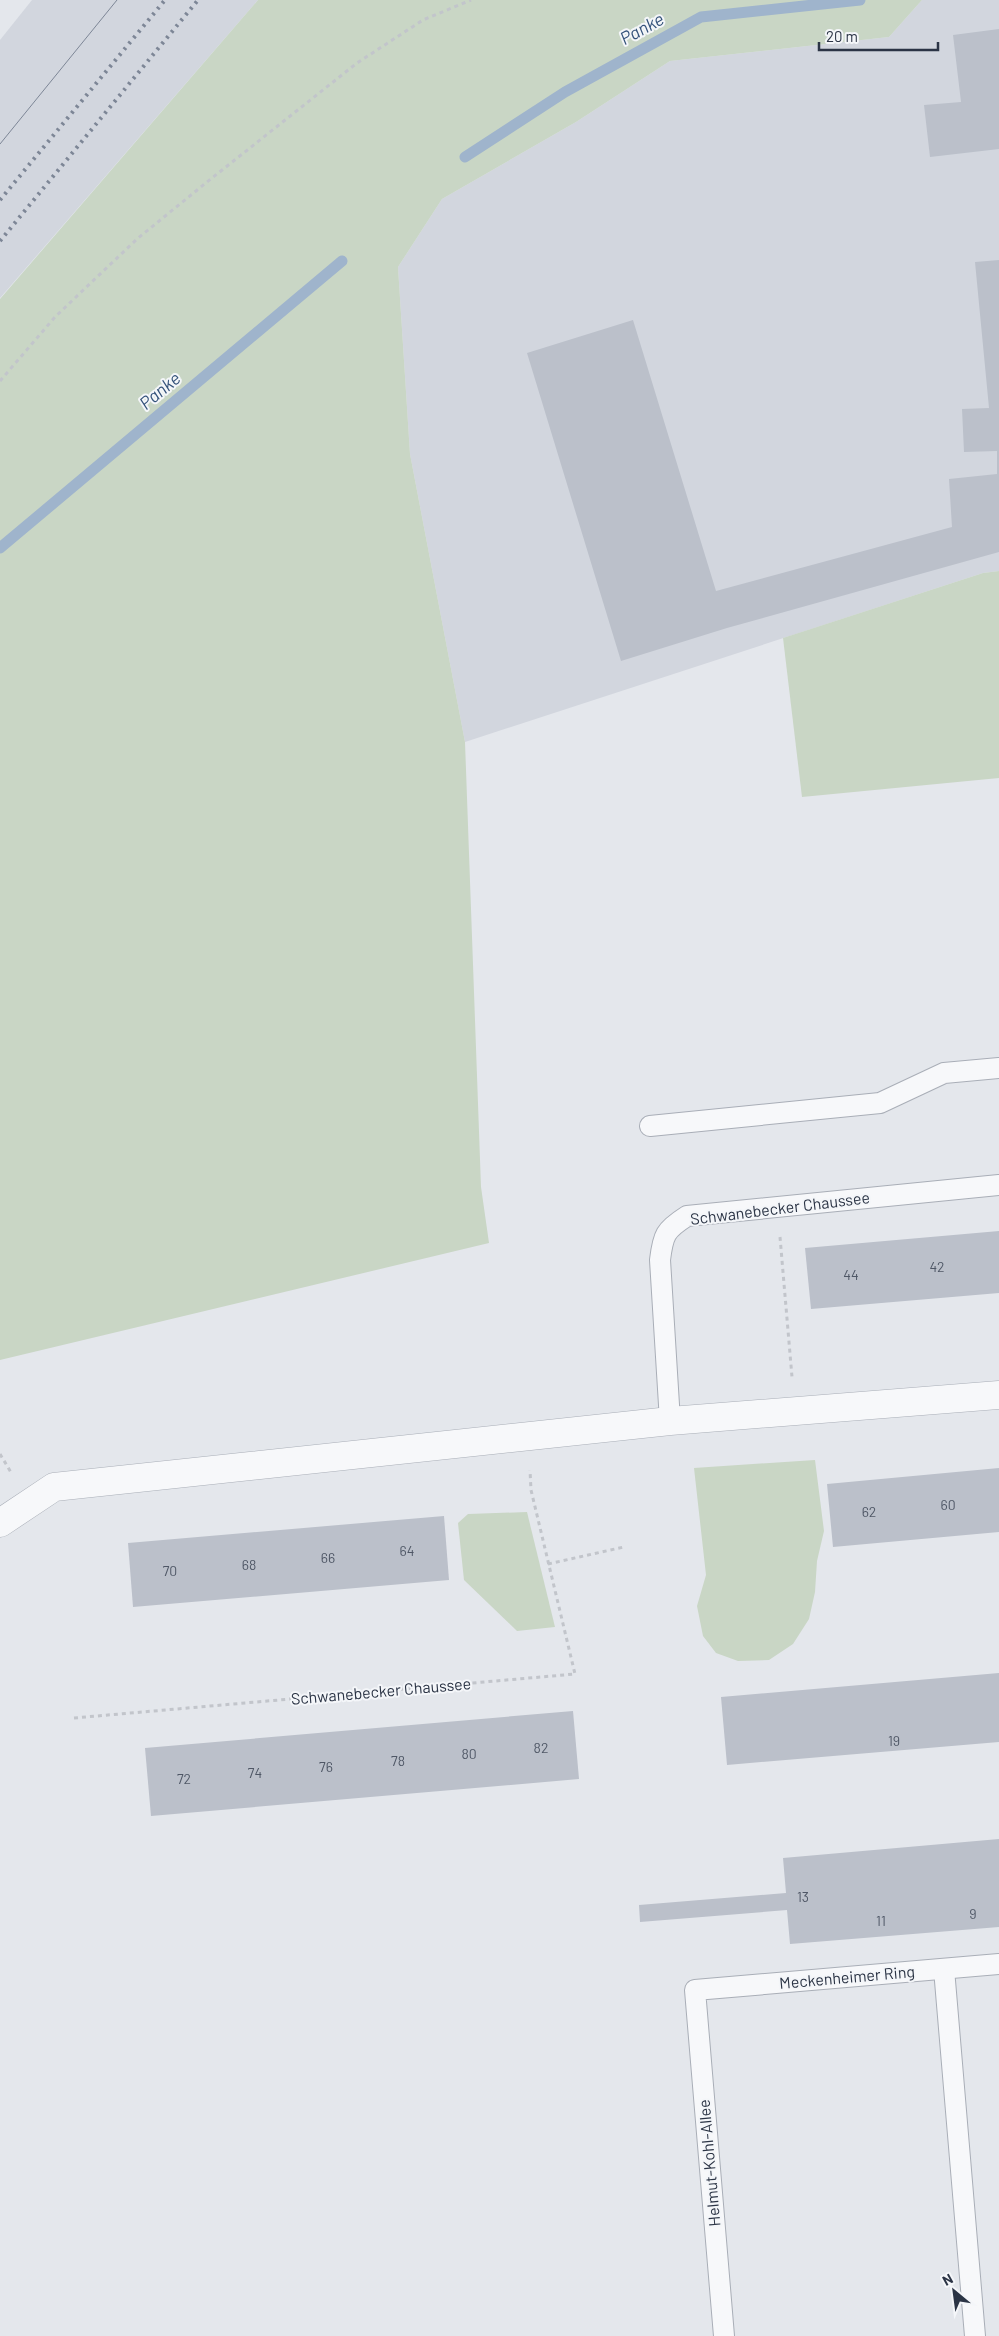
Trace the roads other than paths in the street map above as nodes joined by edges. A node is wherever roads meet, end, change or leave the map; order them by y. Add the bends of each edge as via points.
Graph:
1 (999, 1068) edge
2 (650, 1126) dead end
3 (999, 1185) edge
4 (999, 1395) edge
5 (670, 1421) junction
6 (0, 1523) edge
7 (999, 1964) edge
8 (944, 1969) junction
9 (695, 1990) joint
10 (724, 2336) edge
11 (975, 2336) edge

1 - 2 lane via 944,1073 880,1103
3 - 5 lane, Schwanebecker Chaussee via 687,1216 670,1226 663,1238 660,1260
4 - 5 street
5 - 6 street via 54,1487
7 - 8 lane, Meckenheimer Ring
8 - 9 lane, Meckenheimer Ring
8 - 11 lane
9 - 10 lane, Helmut-Kohl-Allee

